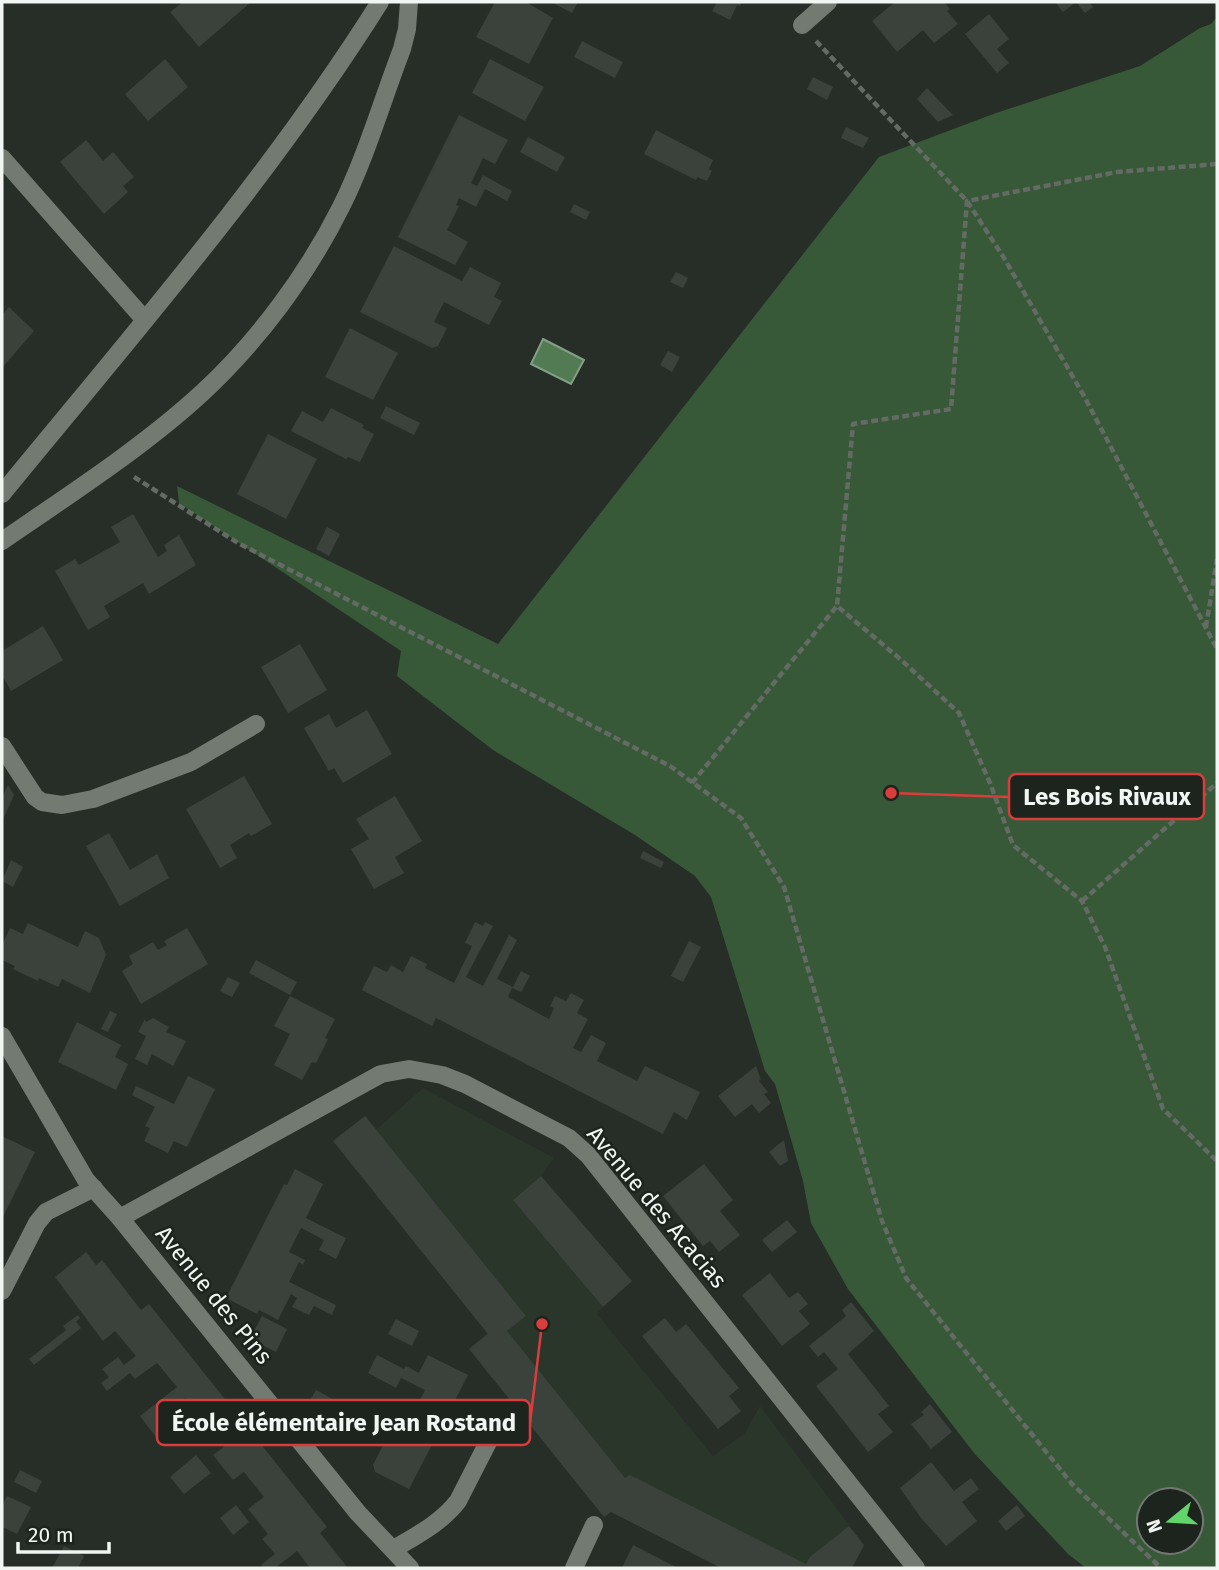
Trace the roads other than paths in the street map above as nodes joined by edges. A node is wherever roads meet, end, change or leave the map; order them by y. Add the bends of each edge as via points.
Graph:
1 (380, 2) edge
2 (409, 2) edge
3 (828, 2) edge
4 (802, 25) road end
5 (2, 158) edge
6 (144, 319) junction
7 (2, 494) edge
8 (2, 541) edge
9 (256, 724) dead end
10 (2, 746) edge
11 (2, 1036) edge
12 (94, 1188) junction
13 (120, 1218) junction
14 (2, 1291) edge
15 (505, 1409) dead end
16 (594, 1525) dead end
17 (394, 1549) junction
18 (410, 1568) edge
19 (574, 1568) edge
20 (916, 1568) edge

1 - 6 street via 288,136
2 - 8 street via 402,49 352,184 307,266 260,330 224,371 173,417
3 - 4 street
5 - 6 street
6 - 7 street
9 - 10 street via 177,768 93,799 62,805 35,797
11 - 12 street, Avenue des Pins
12 - 13 street, Avenue des Pins
12 - 14 street via 46,1212
13 - 17 street, Avenue des Pins via 358,1513
13 - 20 street, Avenue des Acacias via 381,1074 426,1070 465,1084 569,1138 588,1155
15 - 17 street via 458,1501 437,1523
16 - 19 street
17 - 18 street, Avenue des Pins

